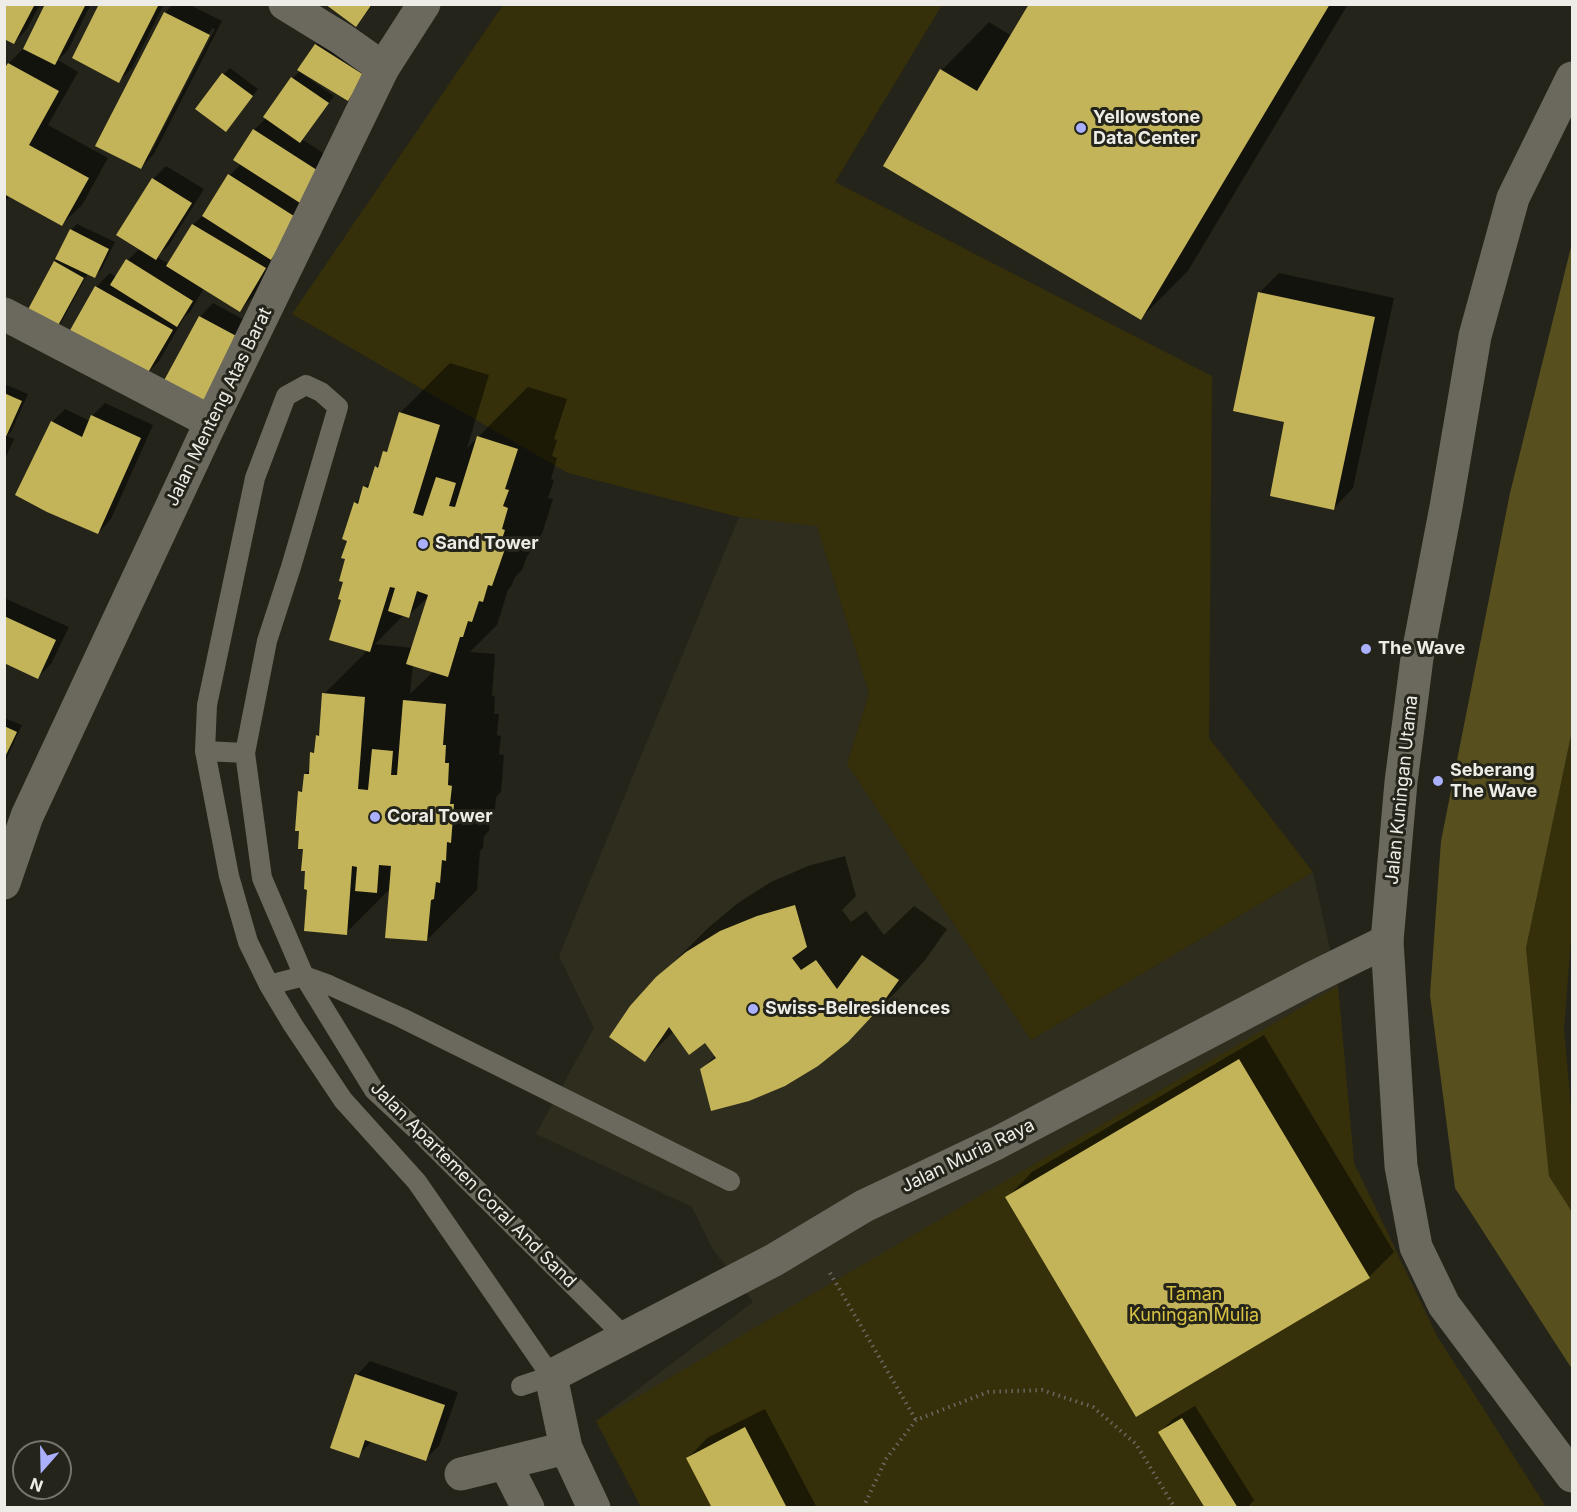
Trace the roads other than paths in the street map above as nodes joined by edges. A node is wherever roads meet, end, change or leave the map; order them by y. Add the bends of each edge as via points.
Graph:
1 (285, 4) edge
2 (424, 4) edge
3 (382, 68) junction
4 (1572, 78) edge
5 (4, 314) edge
6 (211, 422) junction
7 (206, 751) junction
8 (245, 753) junction
9 (16, 810) edge
10 (4, 883) edge
11 (1387, 941) junction
12 (304, 976) junction
13 (269, 985) junction
14 (730, 1181) dead end
15 (625, 1337) junction
16 (536, 1381) junction
17 (566, 1448) junction
18 (505, 1463) junction
19 (461, 1474) dead end
20 (1572, 1476) edge
21 (528, 1508) edge
22 (594, 1508) edge

1 - 3 street
2 - 3 street, Jalan Menteng Atas Barat
3 - 6 street, Jalan Menteng Atas Barat
4 - 11 street, Jalan Kuningan Utama via 1513,198 1475,336 1417,658
5 - 6 street
6 - 9 street, Jalan Menteng Atas Barat
7 - 8 lane
7 - 8 lane, Jalan Apartemen Coral And Sand via 207,705 255,477 286,396 306,385 338,407 267,641
7 - 13 lane, Jalan Apartemen Coral And Sand via 229,876 248,942
8 - 12 lane, Jalan Apartemen Coral And Sand via 262,878
9 - 10 street, Jalan Menteng Atas Barat
11 - 15 street, Jalan Muria Raya via 997,1143 864,1206 774,1260
11 - 20 street, Jalan Kuningan Utama via 1401,1166 1416,1247 1444,1305
12 - 13 lane
12 - 14 lane via 402,1018
12 - 15 lane, Jalan Apartemen Coral And Sand via 374,1090
13 - 16 lane, Jalan Apartemen Coral And Sand via 343,1100 417,1182
15 - 16 street, Jalan Muria Raya
16 - 17 street
17 - 18 street
17 - 22 street
18 - 19 street
18 - 21 street

